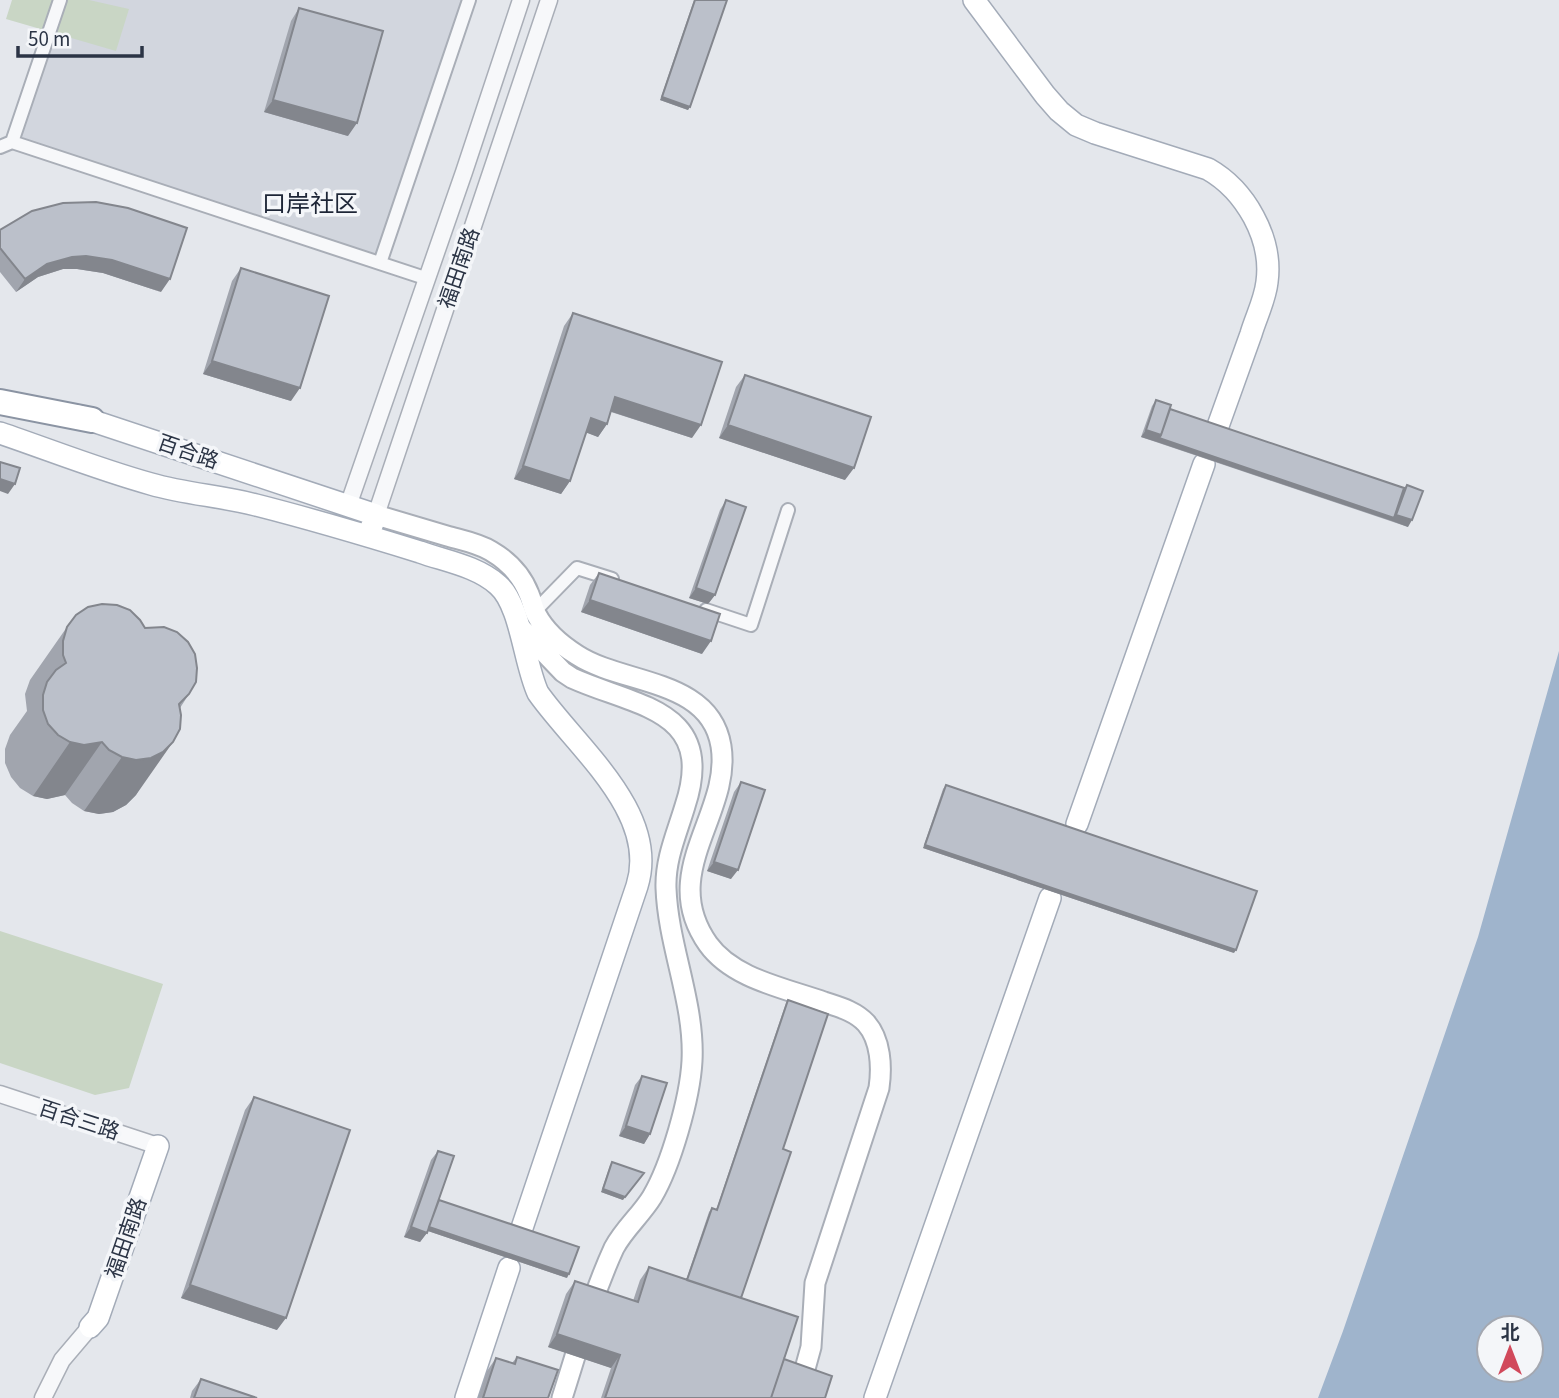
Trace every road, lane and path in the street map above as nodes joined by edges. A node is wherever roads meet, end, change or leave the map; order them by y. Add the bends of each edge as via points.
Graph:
1 (60, 0) edge
2 (469, 0) edge
3 (521, 0) edge
4 (550, 0) edge
5 (974, 0) edge
6 (6, 145) edge
7 (380, 263) junction
8 (425, 278) junction
9 (0, 389) edge
10 (0, 402) edge
11 (92, 420) junction
12 (1218, 426) edge
13 (0, 433) edge
14 (1205, 464) dead end
15 (348, 506) junction
16 (788, 510) dead end
17 (376, 515) junction
18 (341, 527) junction
19 (368, 536) junction
20 (627, 584) edge
21 (689, 605) edge
22 (527, 618) junction
23 (1077, 824) dead end
24 (1050, 898) dead end
25 (0, 1094) edge
26 (158, 1146) joint
27 (523, 1228) edge
28 (509, 1268) dead end
29 (90, 1326) joint
30 (43, 1398) edge
31 (466, 1398) edge
32 (562, 1398) edge
33 (797, 1398) edge
34 (875, 1398) edge

1 - 6 street
2 - 7 street
3 - 8 street, 福田南路
4 - 17 street, 福田南路
5 - 12 main road via 1045,94 1076,125 1208,169 1222,176 1245,202 1265,252 1267,282
6 - 7 street
7 - 8 street
8 - 15 street, 福田南路
9 - 11 main road, 百合路
10 - 11 highway
11 - 15 main road, 百合路
13 - 18 main road, 百合路 via 149,484
14 - 23 main road
15 - 17 main road, 百合路
15 - 18 main road, 福田南路
16 - 21 street via 751,625
17 - 19 main road, 福田南路
17 - 22 main road via 502,558 529,593
18 - 19 main road, 百合路
19 - 22 main road, 百合路 via 482,574 498,584
20 - 22 street via 577,568
22 - 27 main road, 百合路 via 526,661 538,693 608,780 633,821 642,869
22 - 32 main road via 563,672 655,709 673,721 685,737 692,772 666,880 692,1041 687,1095 658,1185 618,1241 604,1272
22 - 33 main road via 576,655 691,699 707,713 721,746 721,771 694,860 690,891 695,921 725,961 751,976 853,1013 875,1038 881,1068 879,1088 818,1273 811,1346
24 - 34 main road
25 - 26 street, 百合三路
26 - 29 main road, 福田南路 via 98,1318
28 - 31 main road
29 - 30 street via 62,1360

